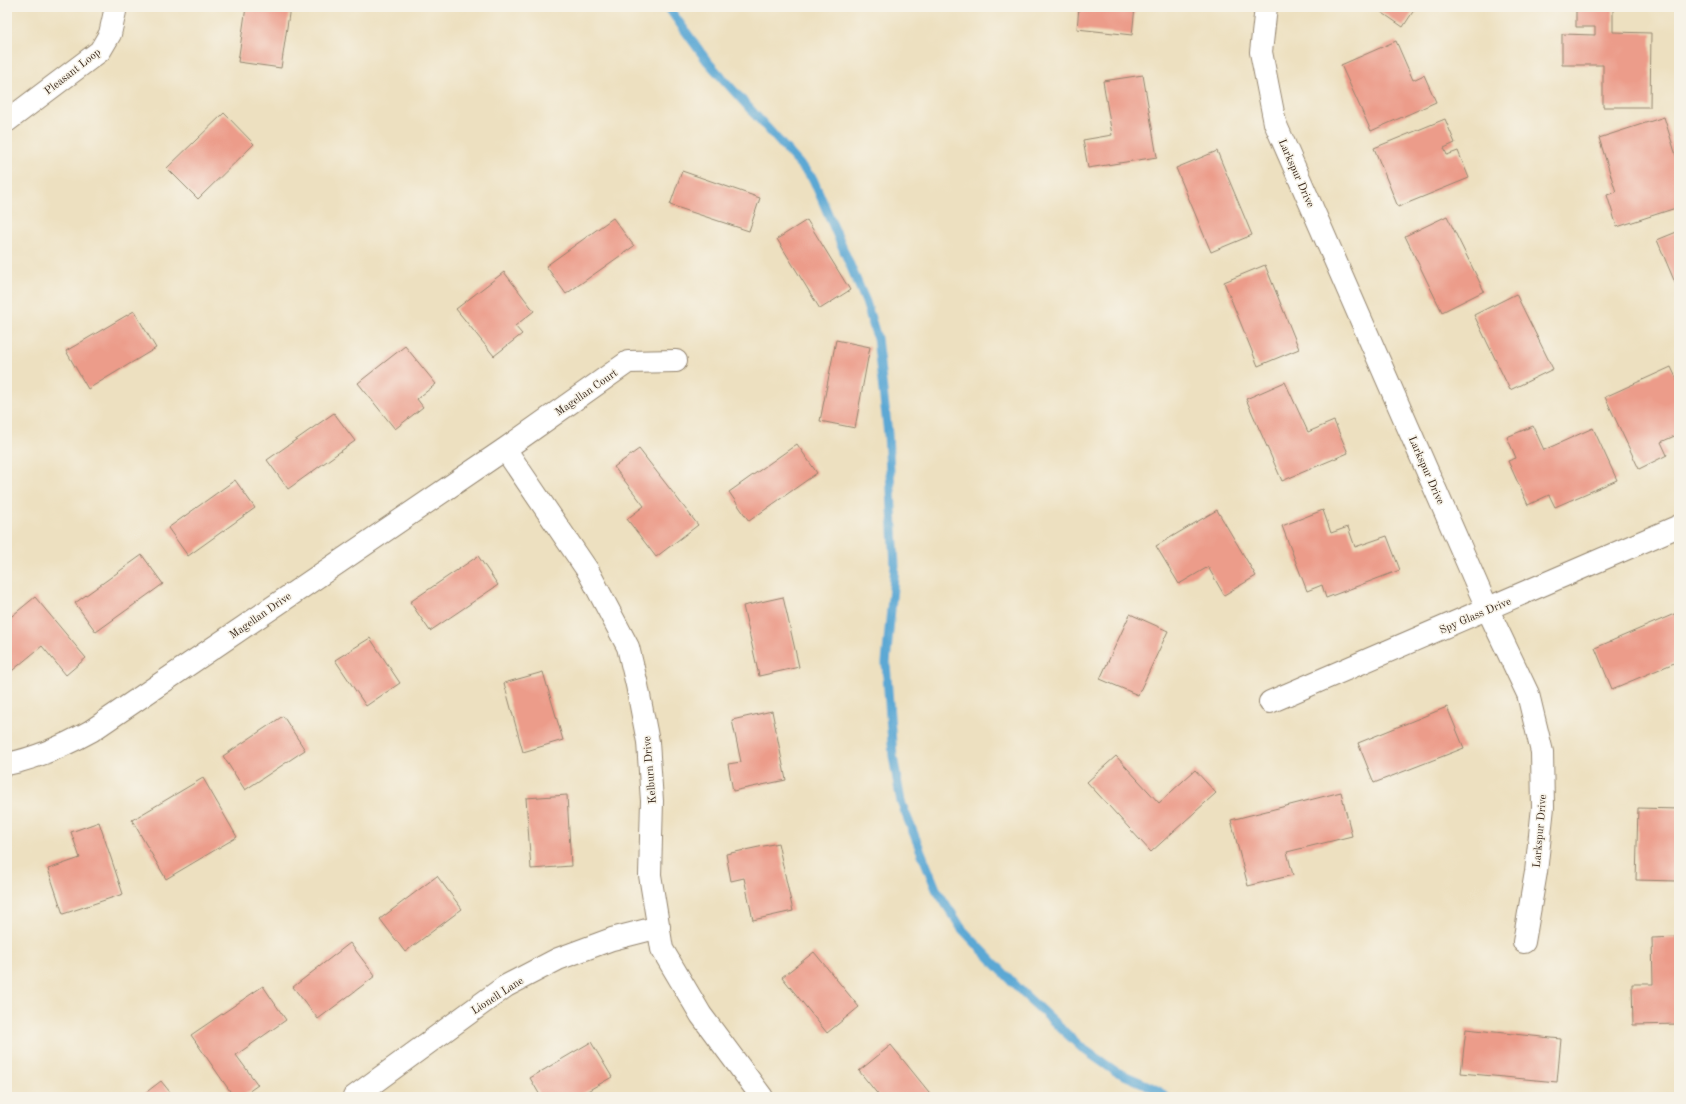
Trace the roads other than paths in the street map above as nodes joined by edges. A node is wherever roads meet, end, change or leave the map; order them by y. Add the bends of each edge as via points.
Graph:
1 (116, 7) edge
2 (1266, 7) edge
3 (7, 122) edge
4 (676, 361) dead end
5 (505, 449) junction
6 (1679, 526) edge
7 (1488, 610) junction
8 (1270, 702) dead end
9 (7, 764) edge
10 (658, 927) junction
11 (1524, 942) dead end
12 (354, 1097) edge
13 (762, 1097) edge

1 - 3 street, Pleasant Loop via 110,34 100,51
2 - 7 street, Larkspur Drive via 1261,52 1275,123
4 - 5 street, Magellan Court via 628,362
5 - 9 street, Magellan Drive via 91,731 60,748 24,761
5 - 10 street, Kelburn Drive via 588,571 628,647 648,742 652,801 650,874
6 - 7 street, Spy Glass Drive
7 - 8 street, Spy Glass Drive
7 - 11 street, Larkspur Drive via 1528,694 1542,752 1543,807 1536,872
10 - 12 street, Lionell Lane via 612,939 558,959 506,986
10 - 13 street, Kelburn Drive via 662,949 701,1015

